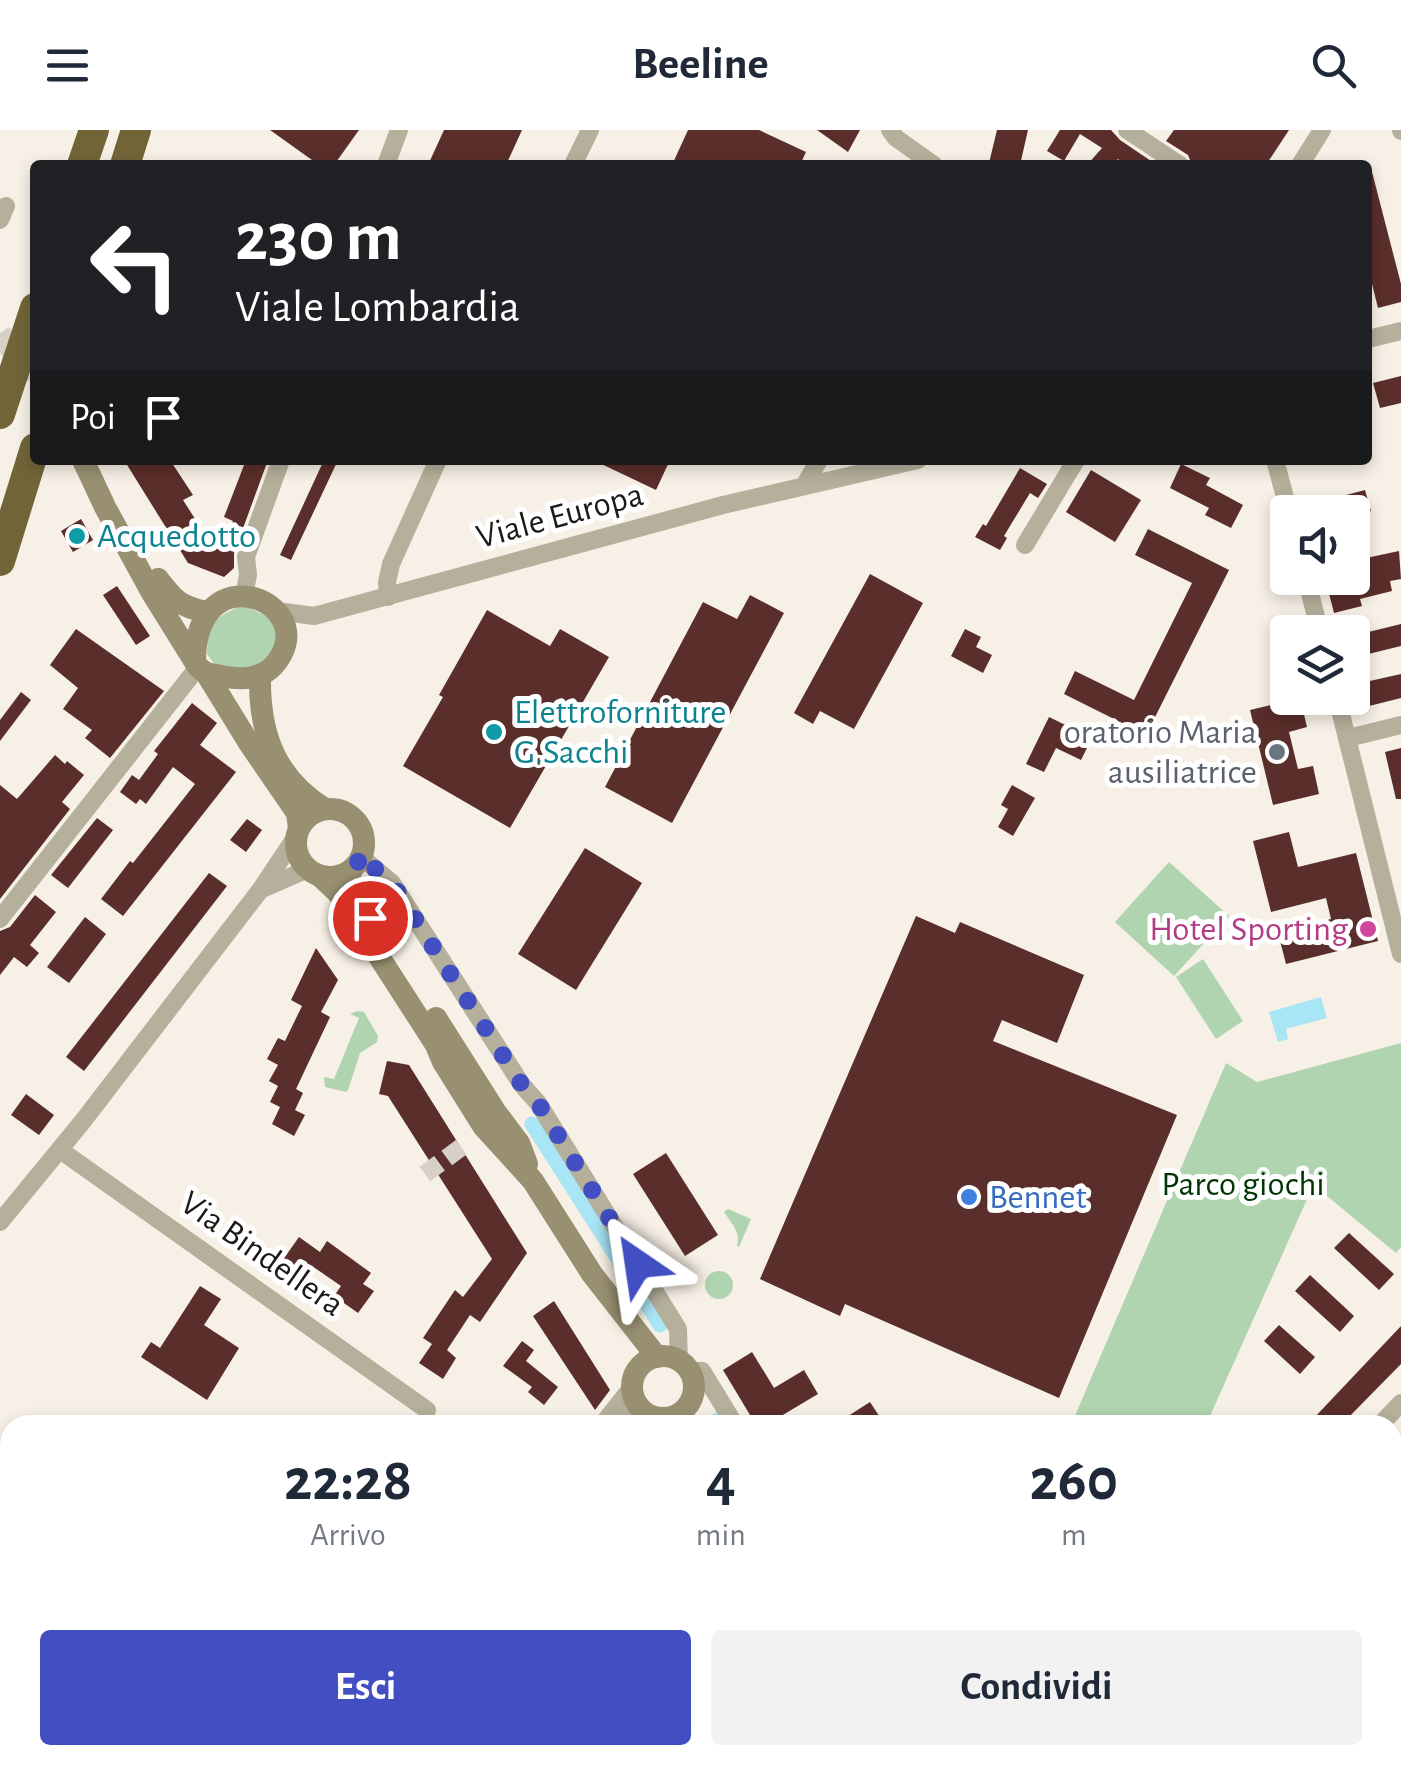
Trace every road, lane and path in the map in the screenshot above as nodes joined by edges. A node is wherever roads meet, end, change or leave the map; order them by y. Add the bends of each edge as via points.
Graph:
1 (94, 130) edge
2 (136, 130) edge
3 (399, 130) edge
4 (590, 130) edge
5 (890, 130) edge
6 (1127, 130) edge
7 (1322, 130) edge
8 (1154, 137) edge
9 (84, 160) edge
10 (127, 160) edge
11 (388, 160) edge
12 (575, 160) edge
13 (927, 160) edge
14 (1175, 160) edge
15 (1303, 160) edge
16 (30, 323) edge
17 (1401, 331) edge
18 (1372, 338) edge
19 (0, 414) edge
20 (30, 464) edge
21 (85, 465) edge
22 (279, 465) edge
23 (436, 465) edge
24 (816, 465) edge
25 (896, 465) edge
26 (1073, 465) edge
27 (1275, 465) edge
28 (804, 486) junction
29 (1283, 495) edge
30 (105, 507) junction
31 (1025, 544) dead end
32 (0, 561) edge
33 (244, 596) junction
34 (388, 597) junction
35 (277, 611) junction
36 (207, 612) junction
37 (200, 667) junction
38 (260, 676) junction
39 (1342, 715) edge
40 (1401, 725) edge
41 (1348, 738) junction
42 (326, 809) junction
43 (298, 831) junction
44 (357, 861) junction
45 (314, 872) junction
46 (262, 889) junction
47 (0, 918) edge
48 (1401, 954) edge
49 (60, 1150) junction
50 (533, 1182) junction
51 (0, 1222) edge
52 (656, 1375) junction
53 (427, 1410) dead end
54 (615, 1415) edge
55 (650, 1415) edge
56 (692, 1415) edge
57 (729, 1415) edge

1 - 9 highway
2 - 10 highway
3 - 11 street
4 - 12 street
5 - 13 street
6 - 8 street
7 - 15 street
8 - 14 street
16 - 19 highway
17 - 18 street
20 - 32 highway
21 - 30 main road
22 - 33 street via 246,557
23 - 34 street via 391,564
24 - 28 street
25 - 28 street, Viale Europa
26 - 31 street
27 - 29 street
28 - 34 street, Viale Europa
30 - 36 main road via 175,600
30 - 37 main road
33 - 35 main road
33 - 36 main road
34 - 35 street, Viale Europa via 314,616
35 - 38 main road via 288,638 275,665
36 - 37 main road via 199,628
37 - 38 main road via 242,679
37 - 43 main road via 297,813
37 - 47 street
38 - 42 main road via 270,746 293,783
39 - 41 street
40 - 41 street
41 - 48 street
42 - 43 main road
42 - 44 main road via 351,815 360,826 364,838
43 - 45 main road via 300,859
43 - 46 street
44 - 45 main road via 336,877
44 - 50 main road via 351,887 358,905 520,1143
44 - 52 street via 392,883 678,1329
45 - 46 street
45 - 50 main road via 338,893 484,1126
46 - 49 street
49 - 51 street
49 - 53 street, Via Bindellera
50 - 52 main road
52 - 54 street
52 - 55 main road
52 - 56 main road via 693,1389
52 - 57 street via 702,1372

